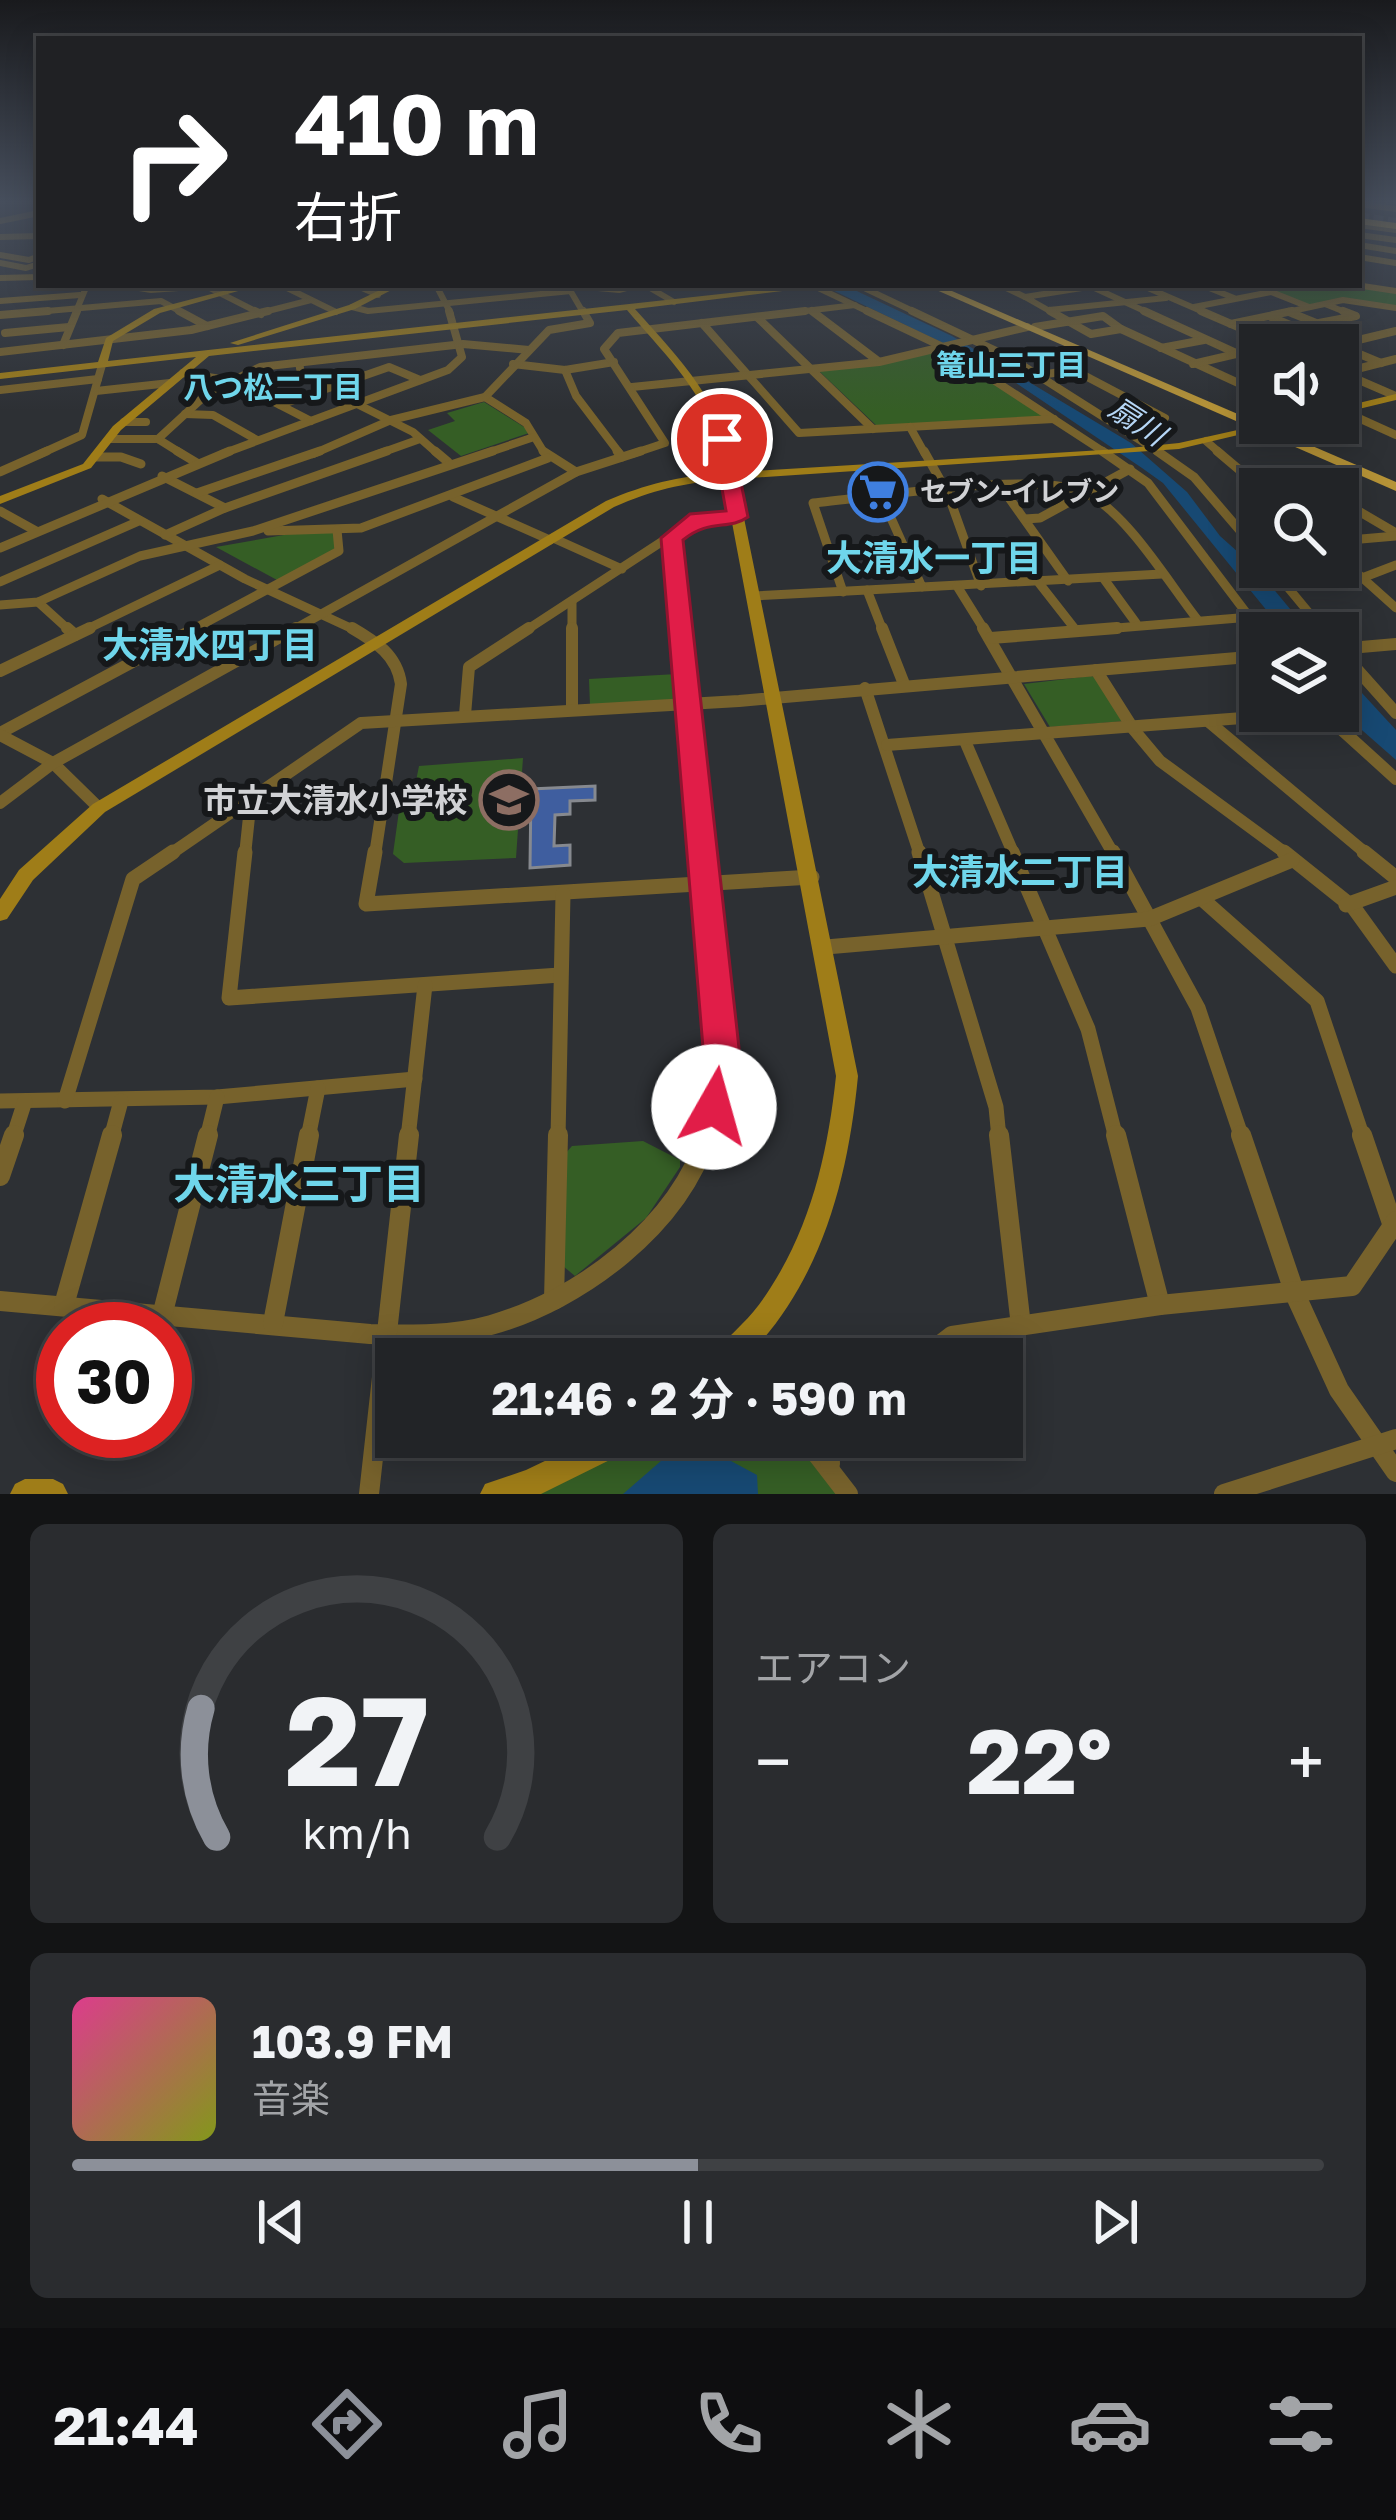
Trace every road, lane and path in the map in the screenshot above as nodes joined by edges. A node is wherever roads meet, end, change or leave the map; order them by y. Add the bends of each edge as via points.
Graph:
1 (30, 272) edge
2 (0, 278) edge
3 (12, 278) junction
4 (1395, 278) edge
5 (1362, 286) edge
6 (44, 288) edge
7 (84, 288) edge
8 (139, 288) edge
9 (178, 288) edge
10 (210, 288) edge
11 (244, 288) edge
12 (287, 288) edge
13 (362, 288) edge
14 (391, 288) edge
15 (438, 288) edge
16 (496, 288) edge
17 (562, 288) edge
18 (569, 288) edge
19 (585, 288) edge
20 (628, 288) edge
21 (647, 288) edge
22 (793, 288) edge
23 (824, 288) edge
24 (864, 288) edge
25 (941, 288) edge
26 (1006, 288) edge
27 (1077, 288) edge
28 (1092, 288) edge
29 (1148, 288) edge
30 (1209, 288) edge
31 (1261, 288) edge
32 (1392, 291) edge
33 (1271, 292) junction
34 (221, 294) junction
35 (80, 295) junction
36 (378, 295) junction
37 (1025, 297) junction
38 (38, 298) junction
39 (501, 298) junction
40 (1170, 298) junction
41 (0, 299) edge
42 (1235, 299) junction
43 (311, 300) junction
44 (1119, 300) junction
45 (674, 302) junction
46 (448, 304) junction
47 (1324, 304) junction
48 (855, 305) junction
49 (352, 307) junction
50 (629, 307) junction
51 (1310, 307) junction
52 (75, 308) junction
53 (168, 308) junction
54 (1193, 308) junction
55 (1396, 308) edge
56 (1048, 310) junction
57 (812, 311) junction
58 (336, 312) junction
59 (584, 312) junction
60 (1288, 312) junction
61 (14, 314) junction
62 (261, 314) junction
63 (0, 315) edge
64 (757, 316) junction
65 (1268, 316) junction
66 (1066, 320) junction
67 (702, 323) junction
68 (1318, 323) joint
69 (1232, 324) junction
70 (1287, 324) edge
71 (69, 326) junction
72 (207, 326) junction
73 (458, 326) junction
74 (1031, 327) junction
75 (1239, 327) edge
76 (647, 329) junction
77 (1121, 329) junction
78 (1396, 331) edge
79 (5, 332) junction
80 (1239, 335) edge
81 (109, 340) junction
82 (326, 340) junction
83 (971, 340) junction
84 (1359, 340) edge
85 (1208, 341) junction
86 (464, 344) junction
87 (63, 345) junction
88 (945, 346) junction
89 (0, 348) edge
90 (1161, 348) junction
91 (529, 350) junction
92 (208, 353) junction
93 (385, 353) junction
94 (1237, 354) joint
95 (1359, 354) edge
96 (329, 359) junction
97 (1396, 359) edge
98 (614, 362) junction
99 (879, 362) junction
100 (299, 363) junction
101 (1381, 363) junction
102 (102, 364) junction
103 (513, 364) junction
104 (1193, 364) junction
105 (389, 367) junction
106 (811, 368) junction
107 (1359, 368) edge
108 (566, 370) junction
109 (183, 373) junction
110 (750, 373) junction
111 (1040, 375) junction
112 (0, 376) edge
113 (98, 379) junction
114 (690, 379) junction
115 (233, 380) junction
116 (1359, 380) edge
117 (420, 381) junction
118 (170, 382) junction
119 (1239, 383) edge
120 (330, 387) junction
121 (632, 387) junction
122 (0, 390) edge
123 (96, 391) junction
124 (1396, 396) edge
125 (484, 397) junction
126 (356, 404) junction
127 (280, 405) junction
128 (1359, 406) edge
129 (184, 414) junction
130 (1239, 417) edge
131 (1055, 419) junction
132 (1359, 419) edge
133 (391, 420) junction
134 (311, 421) junction
135 (124, 422) junction
136 (146, 422) dead end
137 (910, 427) junction
138 (1120, 427) junction
139 (873, 429) junction
140 (1239, 432) edge
141 (1396, 435) edge
142 (534, 436) junction
143 (158, 439) junction
144 (420, 439) junction
145 (257, 440) junction
146 (1206, 440) junction
147 (108, 441) junction
148 (73, 442) junction
149 (1302, 444) edge
150 (1149, 449) junction
151 (1113, 453) junction
152 (95, 457) junction
153 (622, 457) junction
154 (548, 458) junction
155 (448, 462) junction
156 (197, 463) junction
157 (932, 463) junction
158 (140, 464) dead end
159 (1130, 469) junction
160 (1239, 469) edge
161 (0, 472) edge
162 (576, 472) junction
163 (730, 475) junction
164 (162, 476) junction
165 (1396, 485) edge
166 (1002, 488) junction
167 (1084, 491) junction
168 (197, 493) junction
169 (948, 494) junction
170 (452, 496) junction
171 (882, 499) junction
172 (0, 500) edge
173 (102, 500) junction
174 (224, 508) junction
175 (0, 511) edge
176 (1359, 512) edge
177 (498, 516) junction
178 (738, 517) junction
179 (1025, 519) junction
180 (140, 520) junction
181 (1239, 528) edge
182 (337, 530) junction
183 (36, 531) junction
184 (253, 531) junction
185 (165, 535) junction
186 (1396, 535) edge
187 (672, 538) junction
188 (552, 539) junction
189 (1359, 539) edge
190 (186, 547) junction
191 (0, 548) edge
192 (220, 565) junction
193 (1396, 565) edge
194 (622, 569) junction
195 (1162, 574) junction
196 (1359, 575) edge
197 (1362, 578) junction
198 (1104, 579) junction
199 (1068, 581) junction
200 (0, 583) edge
201 (1039, 583) junction
202 (957, 586) junction
203 (981, 586) junction
204 (922, 587) junction
205 (1288, 588) edge
206 (266, 589) junction
207 (867, 590) junction
208 (843, 592) junction
209 (753, 596) junction
210 (38, 602) junction
211 (572, 602) junction
212 (0, 605) edge
213 (1396, 608) edge
214 (1247, 612) edge
215 (1308, 612) edge
216 (322, 614) junction
217 (1239, 617) edge
218 (1197, 619) junction
219 (1136, 623) junction
220 (1075, 629) junction
221 (75, 634) junction
222 (991, 638) junction
223 (376, 644) junction
224 (1396, 644) edge
225 (1359, 647) edge
226 (1239, 658) edge
227 (1096, 670) junction
228 (0, 671) edge
229 (1359, 672) edge
230 (1014, 676) junction
231 (904, 684) junction
232 (866, 688) junction
233 (772, 694) junction
234 (687, 704) junction
235 (572, 710) junction
236 (1396, 713) edge
237 (465, 715) junction
238 (1239, 719) edge
239 (398, 721) junction
240 (1209, 722) junction
241 (1135, 727) junction
242 (1344, 732) edge
243 (0, 734) edge
244 (1049, 735) junction
245 (965, 741) junction
246 (887, 745) junction
247 (53, 763) junction
248 (1396, 779) edge
249 (251, 798) junction
250 (0, 802) edge
251 (99, 808) junction
252 (1292, 860) junction
253 (812, 877) junction
254 (1396, 882) edge
255 (707, 884) junction
256 (563, 894) junction
257 (1201, 898) junction
258 (1346, 904) junction
259 (0, 914) edge
260 (1149, 919) junction
261 (1046, 929) junction
262 (944, 938) junction
263 (826, 947) junction
264 (1396, 966) edge
265 (560, 975) junction
266 (425, 985) junction
267 (415, 1079) junction
268 (318, 1088) junction
269 (217, 1097) junction
270 (0, 1101) edge
271 (26, 1101) junction
272 (65, 1101) junction
273 (121, 1101) junction
274 (0, 1176) edge
275 (1394, 1223) edge
276 (1295, 1294) junction
277 (554, 1300) junction
278 (0, 1301) edge
279 (65, 1302) edge
280 (166, 1302) edge
281 (36, 1303) edge
282 (1160, 1305) junction
283 (192, 1315) edge
284 (273, 1324) junction
285 (1021, 1326) junction
286 (387, 1336) junction
287 (749, 1338) edge
288 (949, 1338) edge
289 (1386, 1443) edge
290 (583, 1458) edge
291 (824, 1458) edge
292 (830, 1458) edge
293 (830, 1465) junction
294 (1396, 1472) edge
295 (26, 1494) edge
296 (52, 1494) edge
297 (369, 1494) edge
298 (495, 1494) edge
299 (848, 1494) edge
300 (1225, 1494) edge

1 - 3 street
2 - 3 street
3 - 41 street
4 - 32 street
5 - 32 street
6 - 38 street
7 - 35 street
8 - 9 street
10 - 34 street
11 - 34 street
12 - 43 street
13 - 36 street
14 - 36 street
15 - 46 street
16 - 39 street
17 - 39 street
18 - 59 street
19 - 20 street
21 - 45 street
22 - 45 street
23 - 48 street
24 - 83 street
25 - 74 main road
26 - 37 street
27 - 37 street
28 - 44 street
29 - 40 street
30 - 42 street
31 - 33 street
33 - 42 street
33 - 51 street
34 - 53 street
34 - 62 street
35 - 38 street
35 - 52 street
36 - 49 street
37 - 56 street
38 - 41 street
39 - 46 street
40 - 44 street
40 - 54 street
42 - 54 street
43 - 58 street
43 - 62 street
44 - 56 street
44 - 85 street
45 - 50 street
46 - 49 street
46 - 73 street
47 - 51 street
47 - 55 street
47 - 68 street via 1356,316
48 - 57 street
48 - 88 street
49 - 58 street
50 - 59 street
50 - 76 street
51 - 60 street
52 - 53 street via 161,301
52 - 61 street
52 - 71 street
53 - 72 street
53 - 81 street
54 - 69 street
56 - 66 street
57 - 64 street
57 - 99 street
58 - 92 street
59 - 73 street
59 - 91 street via 590,323 552,328
60 - 65 street
60 - 68 street
61 - 63 street
61 - 79 street
62 - 72 street
64 - 67 street
64 - 106 street
65 - 69 street
65 - 70 street
66 - 74 street
66 - 77 street via 1091,334
66 - 77 street via 1103,316
67 - 76 street
67 - 110 street
69 - 75 street
71 - 79 street
71 - 87 street
72 - 81 street
73 - 82 street
73 - 86 street
74 - 83 street
74 - 130 main road
76 - 98 street via 618,333 604,349
76 - 114 street
77 - 90 street
78 - 84 street
79 - 89 street
80 - 85 street
81 - 87 street
81 - 102 street
82 - 92 street
82 - 96 street
83 - 88 street
83 - 111 street
85 - 90 street
85 - 94 street
86 - 91 street
86 - 93 street
86 - 117 street via 454,365
87 - 89 street
88 - 99 street
88 - 131 street
90 - 104 street
91 - 103 street
92 - 102 street
92 - 109 street
93 - 96 street
93 - 105 street
94 - 104 street
95 - 101 street
96 - 100 street
97 - 101 street
98 - 108 street
98 - 121 street
99 - 106 street
100 - 115 street
100 - 120 street via 301,373
101 - 107 street
102 - 112 street
102 - 113 street
103 - 108 street
103 - 125 street
104 - 119 street
105 - 117 street
105 - 120 street
106 - 110 street
106 - 139 street
108 - 153 street
109 - 115 street
109 - 118 street
110 - 114 street
110 - 139 street via 799,433
111 - 138 street
111 - 138 street via 1074,370 1165,418
113 - 122 street
113 - 123 street
114 - 121 street
114 - 163 street via 715,417
115 - 127 street
115 - 129 street
116 - 124 street
117 - 126 street
118 - 123 street
118 - 135 street
120 - 127 street
121 - 153 street via 665,443
123 - 148 street via 88,426
124 - 128 street
125 - 133 street
125 - 142 street
126 - 133 street
126 - 134 street
127 - 134 street
129 - 143 street
129 - 145 street via 213,415
131 - 137 street
131 - 151 street
132 - 141 street
133 - 144 street
133 - 168 street
134 - 145 street
135 - 136 street
135 - 147 street
137 - 139 street
137 - 157 street
138 - 150 street
140 - 146 street
142 - 154 street
142 - 155 street
143 - 147 street
143 - 156 street
144 - 155 street
144 - 174 street
145 - 156 street
146 - 150 street
146 - 160 street
147 - 148 street
147 - 152 street
148 - 161 street
149 - 165 main road
150 - 151 street
150 - 181 street via 1194,477
151 - 157 street
151 - 159 street
152 - 158 street
152 - 172 street
153 - 162 street
154 - 162 street
154 - 170 street
155 - 184 street
156 - 164 street
157 - 163 street
157 - 169 street
159 - 167 street
159 - 214 street
162 - 177 street
163 - 178 street
163 - 188 street via 646,488
164 - 168 street
164 - 173 street
166 - 167 street via 1042,483
166 - 169 street
166 - 179 street
167 - 179 street
167 - 195 street via 1109,508
168 - 174 street
169 - 171 street
169 - 203 street
170 - 177 street
170 - 182 street
171 - 204 street
171 - 208 street via 813,503
173 - 180 street
173 - 183 street
174 - 185 street
175 - 183 street
176 - 186 street
177 - 188 street
177 - 216 street
178 - 187 street via 698,518
178 - 209 street
179 - 199 street
180 - 185 street
180 - 200 street
182 - 184 street
182 - 206 street via 339,551
183 - 191 street
184 - 190 street
185 - 190 street
186 - 189 street
187 - 194 street
187 - 234 street
188 - 194 street
188 - 223 street
190 - 192 street
190 - 210 street via 140,556
192 - 206 street
192 - 221 street
193 - 197 street
194 - 211 street
195 - 198 street
195 - 218 street
196 - 197 street
197 - 213 street
198 - 199 street
198 - 219 street
199 - 201 street
201 - 203 street
201 - 220 street
202 - 203 street
202 - 204 street
202 - 222 street
204 - 207 street
205 - 215 street
206 - 216 street
206 - 243 street
207 - 208 street
207 - 231 street
208 - 209 street
209 - 233 street
210 - 212 street
210 - 221 street
211 - 235 street
211 - 237 street via 469,667
216 - 223 street
216 - 247 street
217 - 218 street
218 - 219 street
219 - 220 street
220 - 222 street
221 - 228 street
222 - 230 street
223 - 239 street via 400,676
223 - 251 street
224 - 225 street
226 - 227 street
227 - 230 street
227 - 241 street
229 - 236 street
230 - 231 street
230 - 244 street
231 - 232 street
232 - 233 street
232 - 246 street
233 - 234 street
233 - 253 street
234 - 235 street
234 - 255 street
235 - 237 street
237 - 239 street
238 - 240 street
239 - 249 street via 361,723
239 - 256 street via 366,904
240 - 241 street
240 - 254 street
241 - 244 street
241 - 252 street via 1157,759
242 - 248 street
243 - 247 street
244 - 245 street
244 - 260 street
245 - 246 street
245 - 261 street
246 - 262 street
247 - 250 street
247 - 251 street
249 - 266 street via 229,998
249 - 272 street via 133,879
251 - 259 street via 26,875
252 - 257 street
252 - 258 street
253 - 255 street
253 - 263 street
254 - 258 street
255 - 256 street
255 - 277 street via 721,1048 699,1157 668,1209
256 - 265 street
257 - 260 street
257 - 275 street via 1317,1001
258 - 264 street via 1384,938
260 - 261 street
260 - 276 street via 1198,1008
261 - 262 street
261 - 282 street via 1088,1029
262 - 263 street
262 - 285 street via 996,1107
263 - 287 street via 848,1076 843,1133 803,1256
265 - 266 street
265 - 277 street
266 - 267 street
267 - 268 street
267 - 286 street
268 - 269 street
268 - 284 street
269 - 273 street
269 - 280 street
270 - 271 street
271 - 272 street
271 - 274 street
272 - 273 street
273 - 279 street
275 - 276 street via 1352,1286
276 - 282 street
276 - 289 street via 1339,1390
277 - 286 street via 461,1332
278 - 281 street
282 - 285 street
283 - 284 street
284 - 286 street
285 - 288 street
286 - 297 street
289 - 294 street
289 - 300 street
290 - 298 street
291 - 293 street
292 - 293 street
293 - 299 street
295 - 296 street

